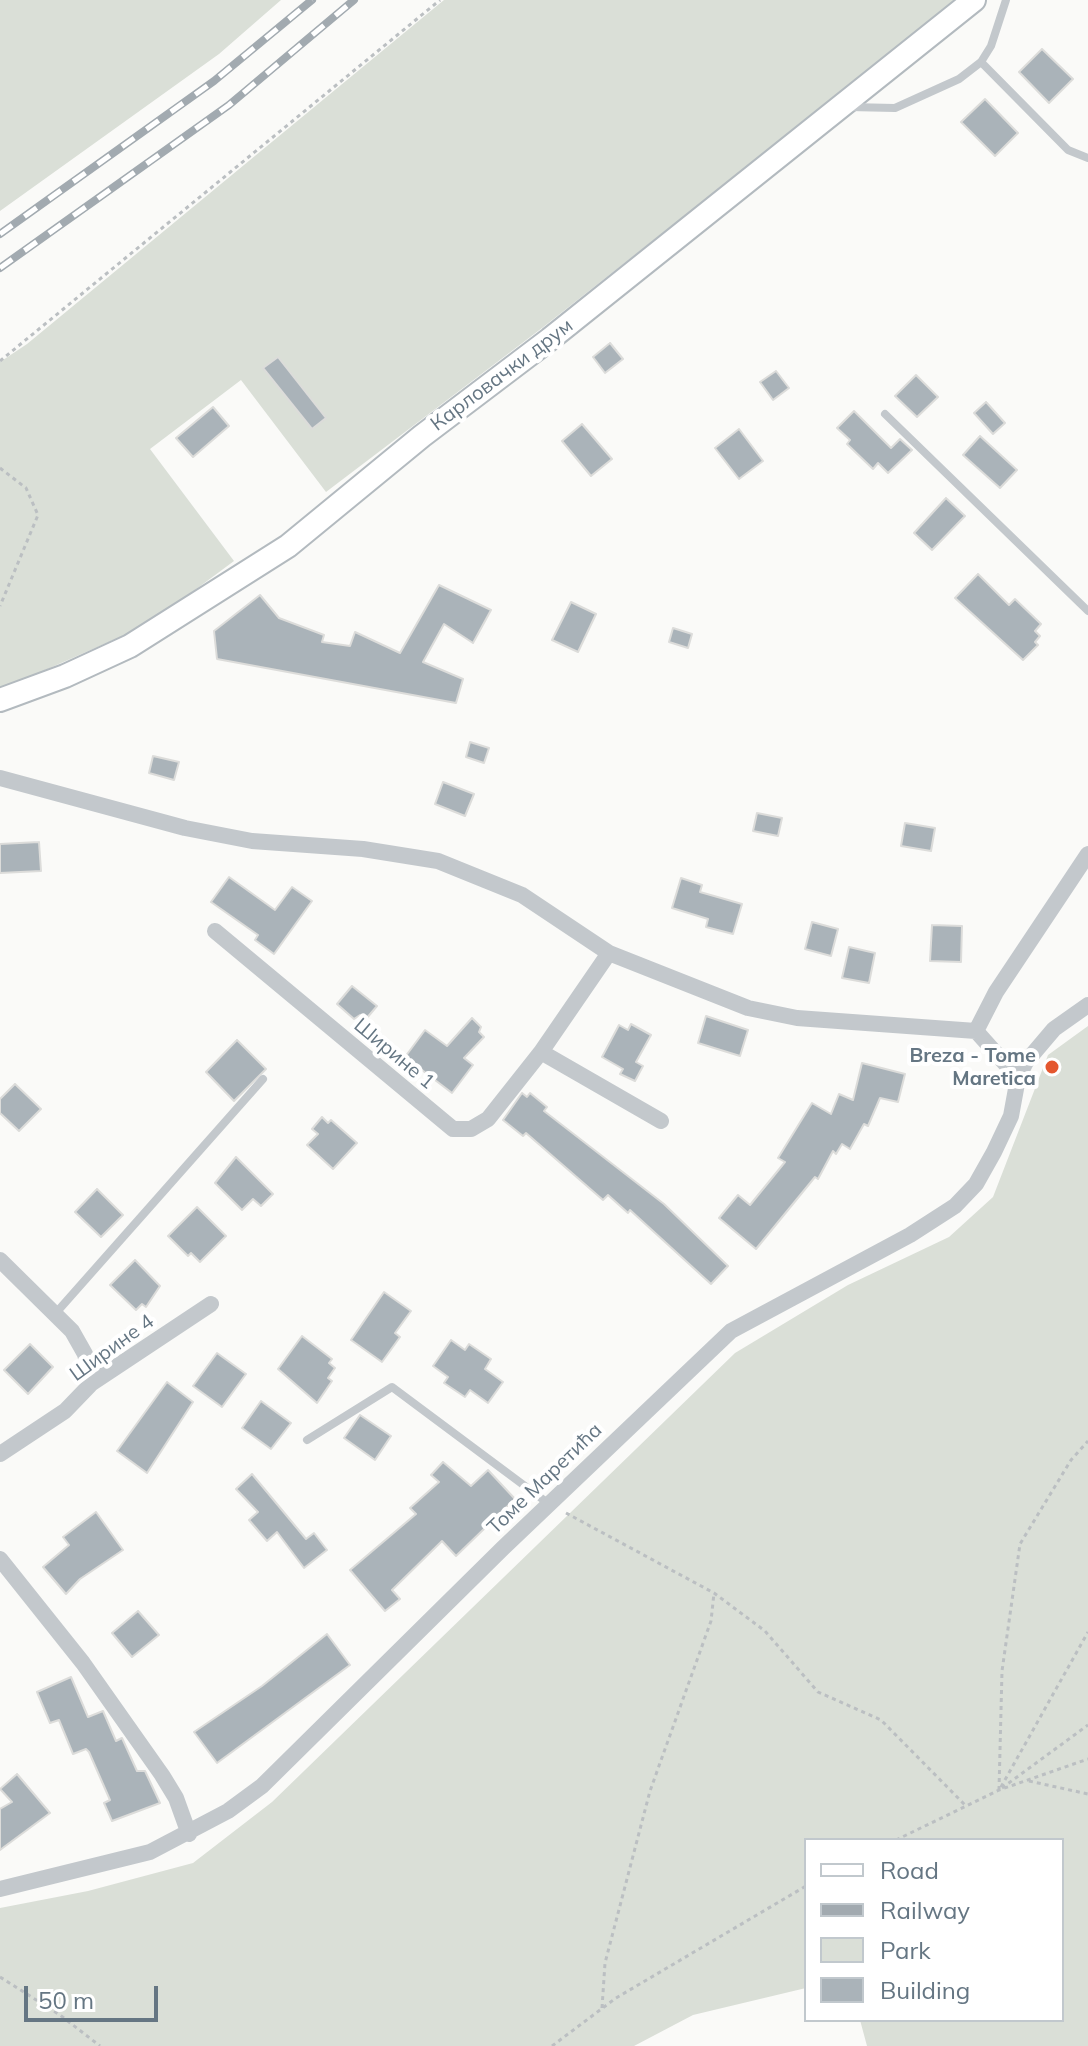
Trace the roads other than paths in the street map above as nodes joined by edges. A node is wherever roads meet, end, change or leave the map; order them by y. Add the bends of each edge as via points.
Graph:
1 (974, 0) edge
2 (1006, 0) edge
3 (981, 62) junction
4 (840, 106) junction
5 (1088, 158) edge
6 (885, 414) dead end
7 (1088, 611) edge
8 (0, 700) edge
9 (0, 778) edge
10 (1088, 854) edge
11 (215, 931) dead end
12 (609, 953) junction
13 (1088, 1005) edge
14 (976, 1031) junction
15 (541, 1052) junction
16 (1018, 1078) junction
17 (263, 1079) dead end
18 (661, 1121) dead end
19 (0, 1260) edge
20 (211, 1304) dead end
21 (55, 1314) junction
22 (92, 1383) junction
23 (307, 1440) dead end
24 (0, 1454) edge
25 (549, 1504) junction
26 (0, 1559) edge
27 (189, 1834) junction
28 (0, 1889) edge

1 - 4 main road, Карловачки друм
2 - 3 lane
3 - 4 lane via 912,103 886,109
3 - 5 lane via 1068,150
4 - 8 main road, Карловачки друм via 288,546 130,646
6 - 7 lane
9 - 12 street via 252,841 438,861 522,895
10 - 14 street
11 - 15 street, Ширине 1 via 453,1129 471,1129 488,1119
12 - 14 street via 748,1008 785,1016
12 - 15 street
13 - 16 street, Томе Маретића via 1041,1041
14 - 16 street
15 - 18 street
16 - 25 street, Томе Маретића via 1014,1107 994,1152 976,1184 955,1206 731,1331
17 - 21 lane
19 - 21 street
20 - 22 street, Ширине 4
21 - 22 street via 85,1354
22 - 24 street, Ширине 4 via 65,1411
23 - 25 lane via 392,1387
25 - 27 street, Томе Маретића via 262,1786
26 - 27 street via 162,1775
27 - 28 street, Томе Маретића via 150,1852

